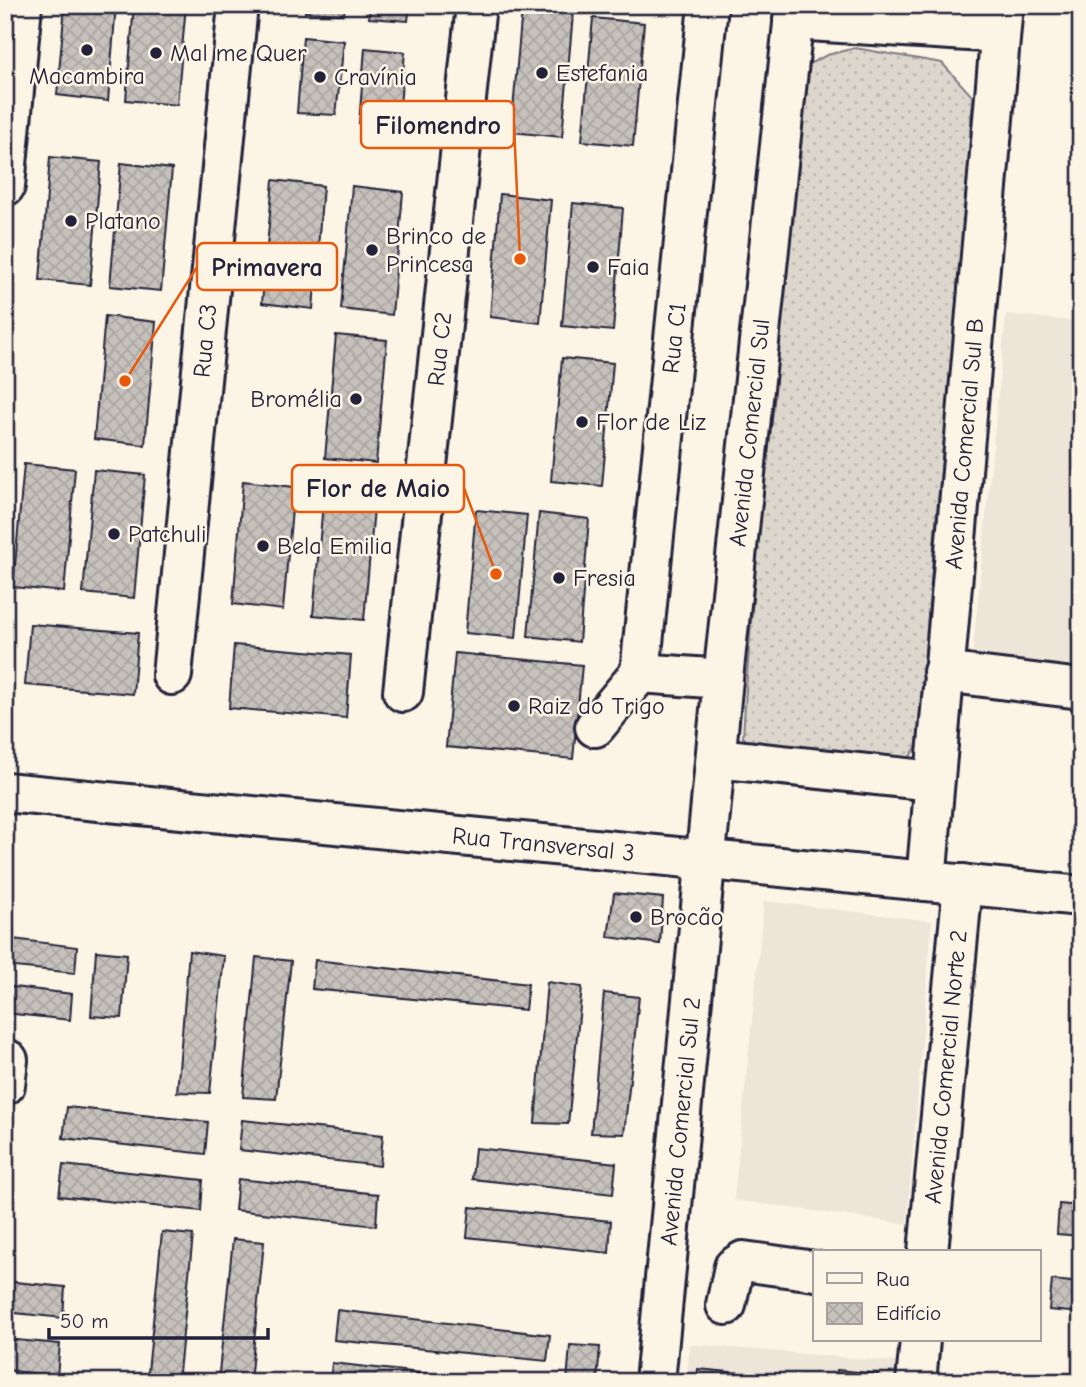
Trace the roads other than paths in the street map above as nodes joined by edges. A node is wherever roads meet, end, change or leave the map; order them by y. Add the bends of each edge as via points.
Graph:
1 (22, 5) edge
2 (238, 5) edge
3 (476, 5) edge
4 (708, 5) edge
5 (794, 13) edge
6 (1001, 19) edge
7 (5, 186) edge
8 (640, 673) junction
9 (943, 673) junction
10 (172, 675) dead end
11 (723, 679) junction
12 (1081, 690) edge
13 (403, 692) dead end
14 (595, 727) dead end
15 (716, 758) junction
16 (934, 781) junction
17 (5, 792) edge
18 (705, 860) junction
19 (926, 881) junction
20 (963, 884) junction
21 (1081, 896) edge
22 (928, 1250) edge
23 (813, 1270) edge
24 (726, 1305) dead end
25 (920, 1342) edge
26 (655, 1382) edge
27 (916, 1382) edge

1 - 7 street
2 - 10 street, Rua C3
3 - 13 street, Rua C2
4 - 8 street, Rua C1
5 - 6 street
5 - 11 street, Avenida Comercial Sul
6 - 9 street, Avenida Comercial Sul B
8 - 11 street
8 - 14 street
9 - 12 street
9 - 16 street, Avenida Comercial Sul B
11 - 15 street, Avenida Comercial Sul
15 - 16 street
15 - 18 street, Avenida Comercial Sul
16 - 19 street, Avenida Comercial Sul B
17 - 18 street, Rua Transversal 3
18 - 19 street, Rua Transversal 3
18 - 26 street, Avenida Comercial Sul 2
19 - 20 street, Rua Transversal 3
20 - 21 street, Rua Transversal 3
20 - 22 street, Avenida Comercial Norte 2
23 - 24 street via 743,1261 734,1267
25 - 27 street

